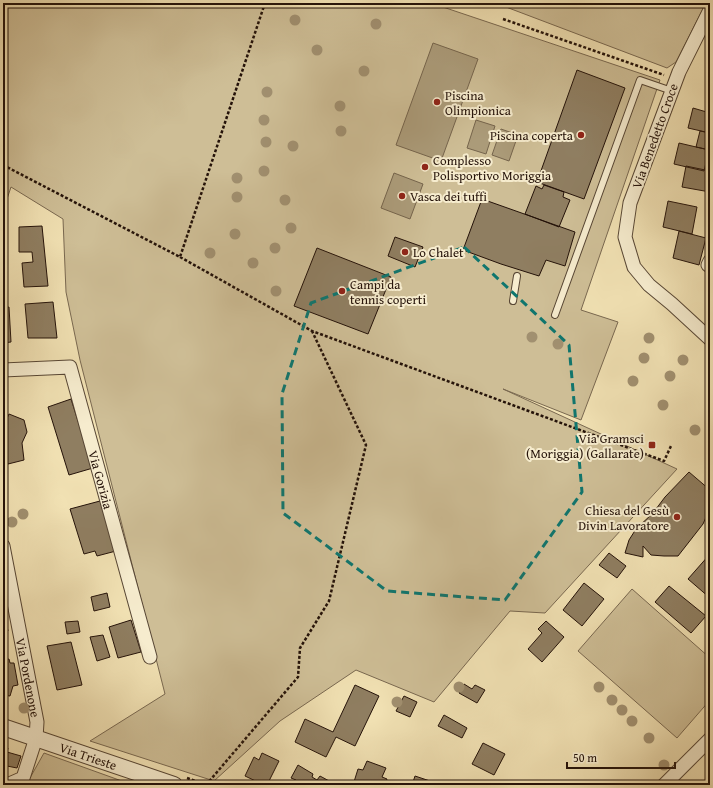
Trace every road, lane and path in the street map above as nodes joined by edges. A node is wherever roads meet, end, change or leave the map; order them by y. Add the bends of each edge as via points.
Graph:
1 (264, 3) edge
2 (710, 10) edge
3 (503, 19) dead end
4 (674, 85) junction
5 (3, 165) edge
6 (180, 257) junction
7 (517, 276) dead end
8 (512, 301) dead end
9 (555, 315) dead end
10 (312, 331) junction
11 (710, 338) edge
12 (3, 370) edge
13 (670, 446) dead end
14 (3, 546) edge
15 (150, 657) dead end
16 (3, 727) edge
17 (36, 738) junction
18 (710, 739) edge
19 (7, 785) edge
20 (174, 785) edge
21 (206, 785) edge
22 (664, 785) edge

1 - 6 path
2 - 4 street, Via Benedetto Croce
3 - 4 path
4 - 9 lane via 640,80
4 - 11 street, Via Benedetto Croce via 630,203 625,237 634,267 649,285
5 - 6 path
6 - 10 path
7 - 8 lane
10 - 13 path via 664,461
10 - 21 path via 366,445 329,601 300,648 298,677
12 - 15 street, Via Gorizia via 70,368
14 - 17 street, Via Pordenone via 38,722
16 - 17 street, Via Trieste
17 - 19 street, Via Pordenone via 23,778
17 - 20 street, Via Trieste
18 - 22 street

